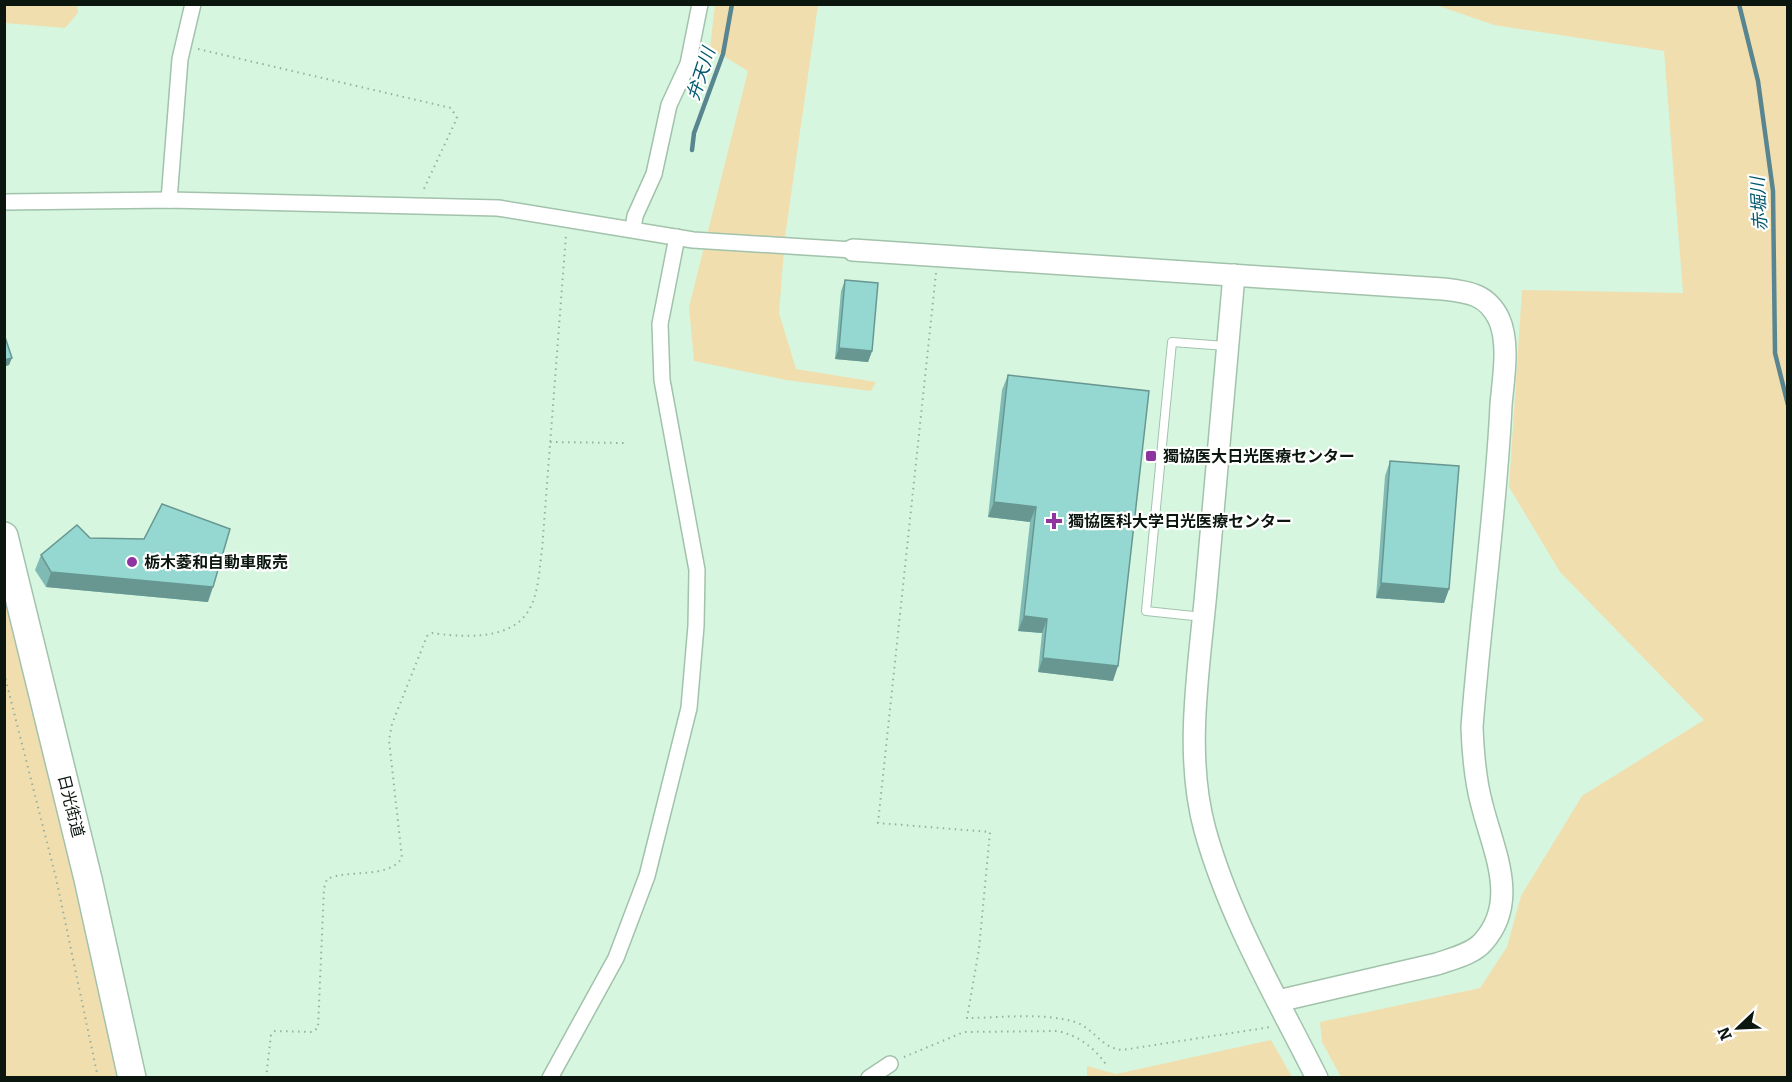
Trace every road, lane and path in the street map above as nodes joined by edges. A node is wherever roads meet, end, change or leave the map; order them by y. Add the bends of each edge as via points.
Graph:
1 (193, 4) edge
2 (700, 4) edge
3 (184, 45) junction
4 (169, 200) junction
5 (4, 202) edge
6 (416, 206) junction
7 (567, 218) junction
8 (633, 229) junction
9 (677, 237) junction
10 (853, 250) joint
11 (938, 255) junction
12 (1234, 275) junction
13 (1228, 346) junction
14 (550, 442) junction
15 (624, 443) dead end
16 (4, 536) edge
17 (1204, 617) junction
18 (4, 673) edge
19 (1278, 1000) junction
20 (1271, 1027) dead end
21 (890, 1064) joint
22 (1107, 1066) dead end
23 (98, 1077) edge
24 (132, 1077) edge
25 (266, 1077) edge
26 (550, 1077) edge
27 (869, 1077) edge
28 (1317, 1077) edge

1 - 3 street
2 - 8 street via 688,64 669,105 654,174
3 - 4 street
3 - 6 path via 451,108 457,117
4 - 5 street
4 - 6 street
6 - 7 street via 498,208
7 - 8 street
7 - 14 path
8 - 9 street
9 - 10 street
9 - 26 street via 660,324 662,380 697,570 689,708 647,876 616,958
10 - 11 street
11 - 12 street
11 - 20 path via 878,824 990,832 979,950 967,1018 1075,1022 1103,1044 1122,1050
12 - 13 street
12 - 19 street via 1472,292 1485,299 1501,322 1504,351 1498,465 1472,727 1474,768 1503,887 1497,918 1482,943 1459,956
13 - 17 street
13 - 17 lane via 1172,342 1146,611
14 - 15 path
14 - 25 path via 542,550 533,602 526,615 504,630 473,636 427,636 389,740 402,858 392,868 338,874 327,879 318,1028 312,1032 275,1031 271,1035
16 - 24 highway, 日光街道
17 - 19 street via 1195,755 1204,829 1233,907
18 - 23 path via 61,900
19 - 28 street
21 - 22 path via 964,1032 1058,1031 1071,1034 1094,1049
21 - 27 street

